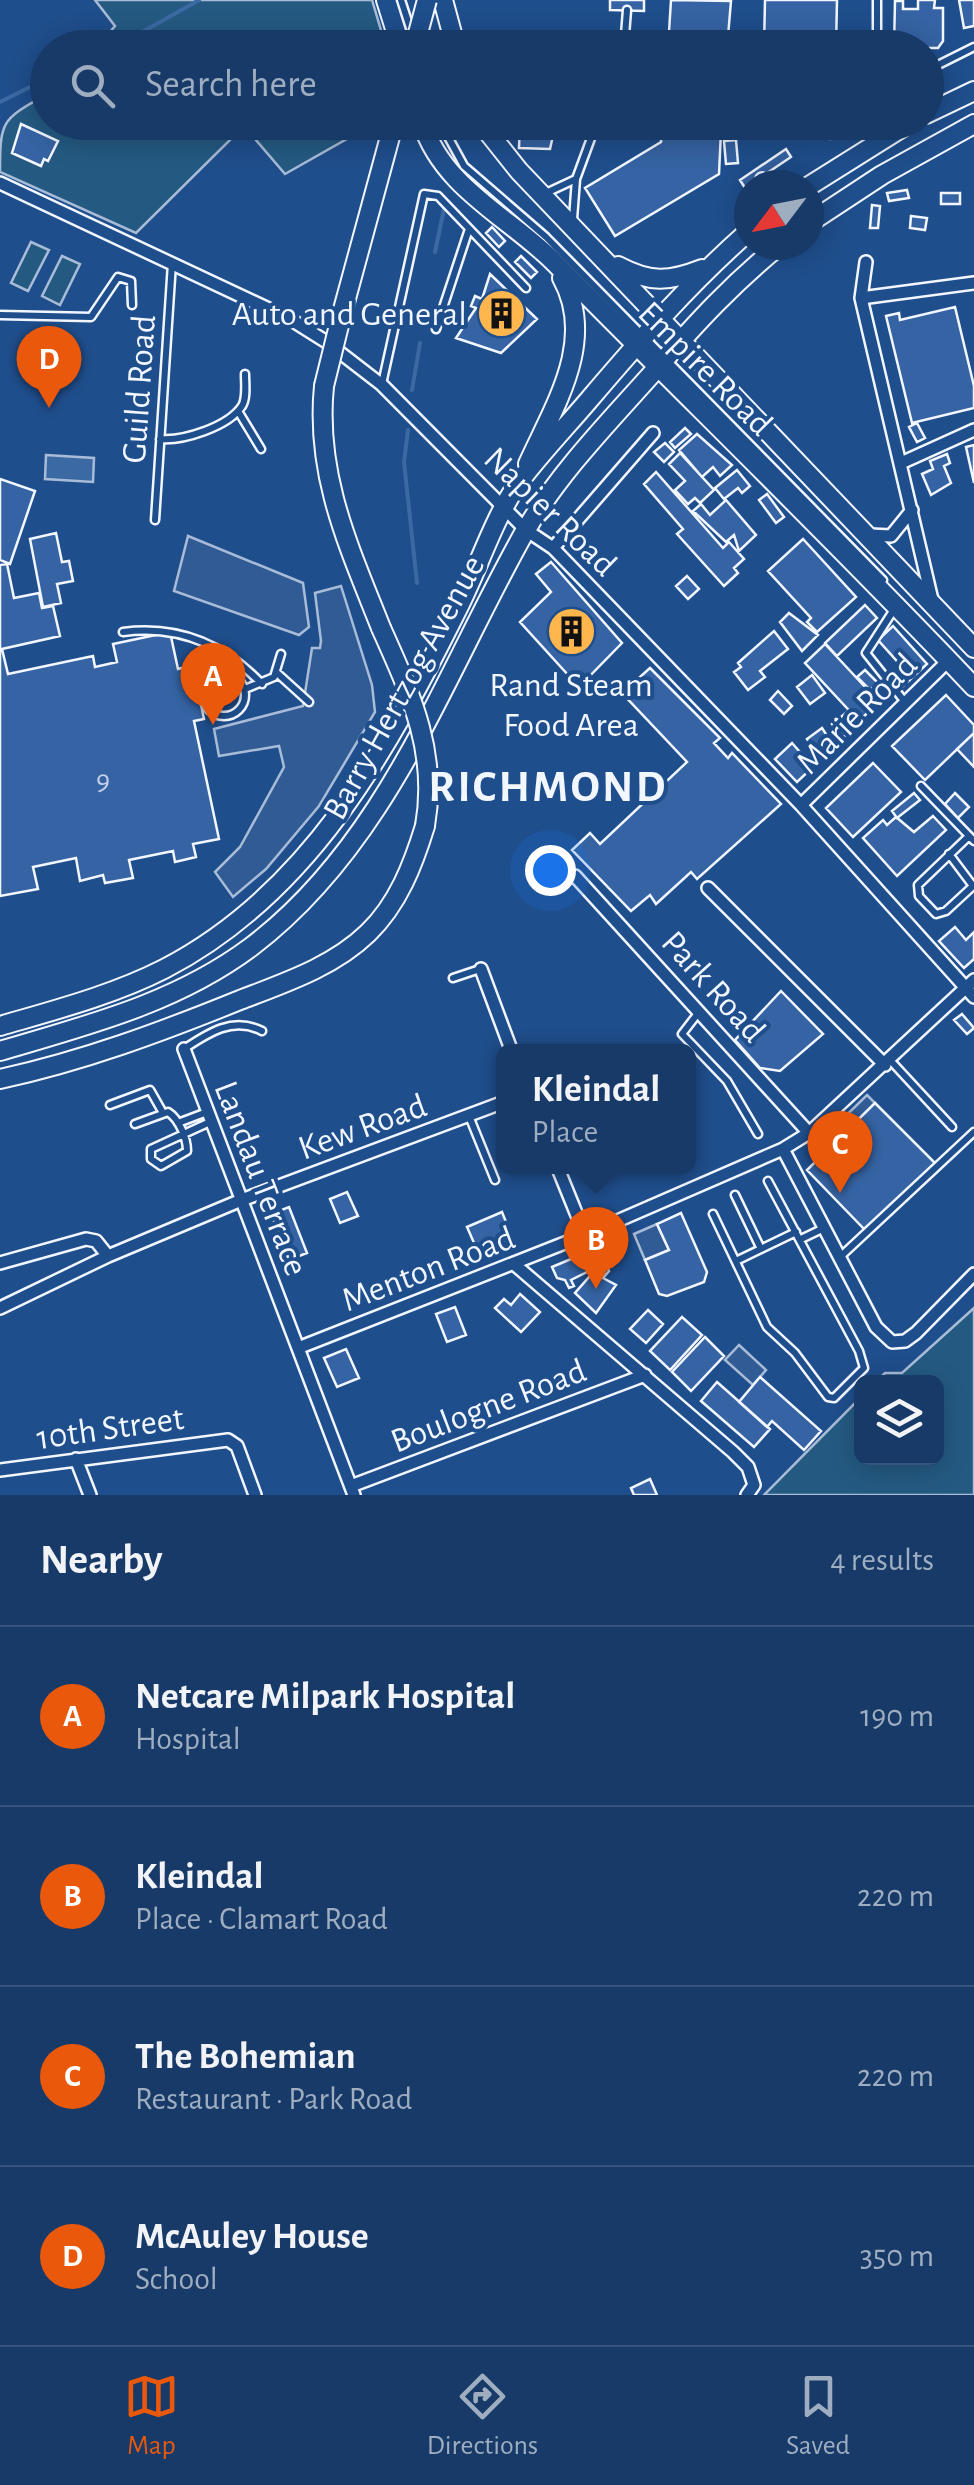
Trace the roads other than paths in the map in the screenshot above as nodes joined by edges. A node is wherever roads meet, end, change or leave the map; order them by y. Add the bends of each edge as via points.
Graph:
1 (386, 0) edge
2 (401, 0) edge
3 (427, 0) edge
4 (443, 0) edge
5 (877, 0) edge
6 (626, 10) dead end
7 (395, 30) edge
8 (410, 30) edge
9 (420, 30) edge
10 (451, 30) edge
11 (625, 30) edge
12 (877, 30) edge
13 (974, 46) edge
14 (944, 62) edge
15 (974, 91) edge
16 (944, 105) edge
17 (974, 124) edge
18 (389, 140) edge
19 (431, 140) edge
20 (450, 140) edge
21 (495, 140) edge
22 (590, 140) edge
23 (882, 140) edge
24 (824, 177) edge
25 (576, 179) junction
26 (0, 182) edge
27 (542, 195) junction
28 (824, 213) edge
29 (573, 226) junction
30 (469, 228) junction
31 (734, 244) edge
32 (604, 260) junction
33 (762, 260) edge
34 (553, 261) junction
35 (172, 262) junction
36 (866, 262) dead end
37 (708, 267) junction
38 (974, 283) edge
39 (526, 288) dead end
40 (861, 298) junction
41 (132, 305) dead end
42 (0, 315) edge
43 (659, 318) junction
44 (436, 329) dead end
45 (681, 340) junction
46 (641, 341) junction
47 (661, 362) junction
48 (245, 374) dead end
49 (382, 384) junction
50 (238, 411) junction
51 (974, 430) edge
52 (653, 433) dead end
53 (160, 439) junction
54 (261, 449) dead end
55 (901, 463) junction
56 (519, 483) junction
57 (504, 508) junction
58 (912, 510) junction
59 (155, 520) dead end
60 (526, 530) junction
61 (861, 532) junction
62 (553, 548) junction
63 (934, 606) junction
64 (896, 607) junction
65 (123, 632) dead end
66 (974, 648) edge
67 (282, 654) dead end
68 (949, 660) junction
69 (277, 673) junction
70 (974, 675) edge
71 (262, 684) junction
72 (974, 687) edge
73 (245, 689) junction
74 (309, 702) dead end
75 (906, 702) junction
76 (922, 786) dead end
77 (801, 806) junction
78 (972, 838) edge
79 (950, 854) junction
80 (575, 876) dead end
81 (708, 888) dead end
82 (481, 969) joint
83 (452, 978) dead end
84 (971, 988) edge
85 (700, 1012) junction
86 (0, 1026) edge
87 (262, 1030) dead end
88 (509, 1044) edge
89 (692, 1044) edge
90 (184, 1049) joint
91 (696, 1049) edge
92 (0, 1050) edge
93 (887, 1062) junction
94 (0, 1079) edge
95 (110, 1104) dead end
96 (496, 1105) edge
97 (164, 1114) junction
98 (468, 1116) junction
99 (209, 1117) junction
100 (178, 1123) junction
101 (135, 1124) dead end
102 (952, 1127) dead end
103 (182, 1132) junction
104 (974, 1132) edge
105 (758, 1134) dead end
106 (809, 1134) junction
107 (783, 1149) junction
108 (560, 1174) edge
109 (494, 1180) dead end
110 (768, 1181) dead end
111 (735, 1195) dead end
112 (239, 1201) junction
113 (713, 1214) dead end
114 (824, 1228) junction
115 (584, 1236) junction
116 (798, 1236) junction
117 (761, 1249) junction
118 (108, 1256) junction
119 (838, 1259) junction
120 (736, 1261) junction
121 (0, 1263) edge
122 (514, 1264) junction
123 (974, 1274) edge
124 (0, 1308) edge
125 (298, 1348) junction
126 (645, 1375) junction
127 (76, 1459) junction
128 (0, 1470) edge
129 (352, 1490) edge
130 (750, 1490) edge
131 (90, 1495) edge
132 (255, 1495) edge

1 - 7 main road
2 - 8 lane
3 - 9 main road, bridge
4 - 10 main road
5 - 12 lane
6 - 11 lane
13 - 14 lane
15 - 16 main road
17 - 28 main road
18 - 94 main road, bridge via 324,386 321,440 327,487 424,728 430,775 414,863 384,915 330,961 113,1049
19 - 34 main road, Empire Road via 460,183
20 - 46 lane via 464,166 546,237
21 - 27 main road, Empire Road
22 - 25 lane
23 - 24 main road
25 - 27 lane
25 - 29 lane
26 - 35 street, Napier Road
27 - 29 main road, Empire Road
29 - 32 main road, Empire Road
30 - 39 lane
30 - 44 lane
30 - 49 lane via 438,196 422,196
31 - 37 main road, Barry Hertzog Avenue
32 - 37 main road via 664,282
32 - 43 main road, Empire Road
33 - 45 main road, Barry Hertzog Avenue
34 - 46 main road, Empire Road
34 - 56 main road via 574,301 576,345
35 - 49 street, Napier Road via 290,319
35 - 53 lane, Guild Road
36 - 40 street
37 - 43 main road, Barry Hertzog Avenue
38 - 40 street
40 - 55 street
41 - 42 lane via 132,281 118,277 92,316
43 - 45 main road, Empire Road
43 - 46 main road, Barry Hertzog Avenue
45 - 47 main road, Barry Hertzog Avenue
45 - 61 main road, Empire Road
46 - 47 main road, Empire Road
46 - 56 main road, Barry Hertzog Avenue
47 - 60 main road, Barry Hertzog Avenue
47 - 64 main road, Empire Road
47 - 70 lane
48 - 50 lane via 245,401
49 - 57 street, Napier Road
50 - 53 lane via 186,440
50 - 54 lane
51 - 55 street
52 - 62 street
53 - 59 lane, Guild Road
55 - 58 street
56 - 57 main road, Barry Hertzog Avenue
57 - 60 street, Napier Road
57 - 86 main road, Barry Hertzog Avenue via 371,770 284,882 215,939 167,968
58 - 61 street via 891,536
58 - 63 street
60 - 62 street, Napier Road
60 - 92 main road, Barry Hertzog Avenue via 384,798 345,854 289,914 178,992
61 - 63 main road, Empire Road
62 - 77 street, Napier Road
63 - 66 main road, Empire Road
64 - 68 main road, Empire Road
64 - 75 lane via 866,653
65 - 71 lane via 171,630 220,651
67 - 69 lane
68 - 72 main road, Empire Road
68 - 75 street, Marie Road
69 - 71 lane
69 - 74 lane
71 - 73 lane
73 - 73 lane via 230,716 208,710 208,676 231,674
75 - 77 street, Marie Road
76 - 78 lane
77 - 84 street, Napier Road
78 - 79 lane
79 - 79 lane via 973,886 940,914 917,890
80 - 85 street, Park Road
81 - 93 street
82 - 83 lane
82 - 88 street
84 - 93 street, Menton Road
85 - 89 lane via 682,1034
85 - 106 street, Park Road
87 - 90 lane via 229,1026
90 - 99 street, Landau Terrace
91 - 105 lane via 727,1081
93 - 102 lane
93 - 106 street, Menton Road
95 - 97 lane via 150,1090
96 - 98 street, Kew Road
97 - 100 lane
97 - 101 lane
98 - 109 lane
98 - 112 street, Kew Road
99 - 100 lane
99 - 103 lane
99 - 112 street, Landau Terrace
100 - 103 lane
103 - 103 lane via 150,1149 154,1163 186,1153
104 - 119 lane
106 - 107 street, Menton Road
107 - 114 street
107 - 115 street, Menton Road
108 - 115 street
110 - 116 lane
111 - 117 lane
112 - 118 street, Kew Road
112 - 125 street, Landau Terrace
113 - 120 lane
114 - 116 lane
114 - 119 street
115 - 122 street, Menton Road
116 - 117 lane
116 - 120 lane via 864,1368 834,1398 767,1327
117 - 120 lane
118 - 121 street via 86,1239
118 - 124 street, Kew Road
119 - 123 street via 876,1327 892,1342 905,1342
122 - 125 street, Menton Road
122 - 126 street
125 - 129 street, Landau Terrace
126 - 129 street, Boulogne Road
126 - 130 street via 748,1467
127 - 128 street, 10th Street
127 - 131 street
127 - 132 street, 10th Street via 228,1440 237,1446

